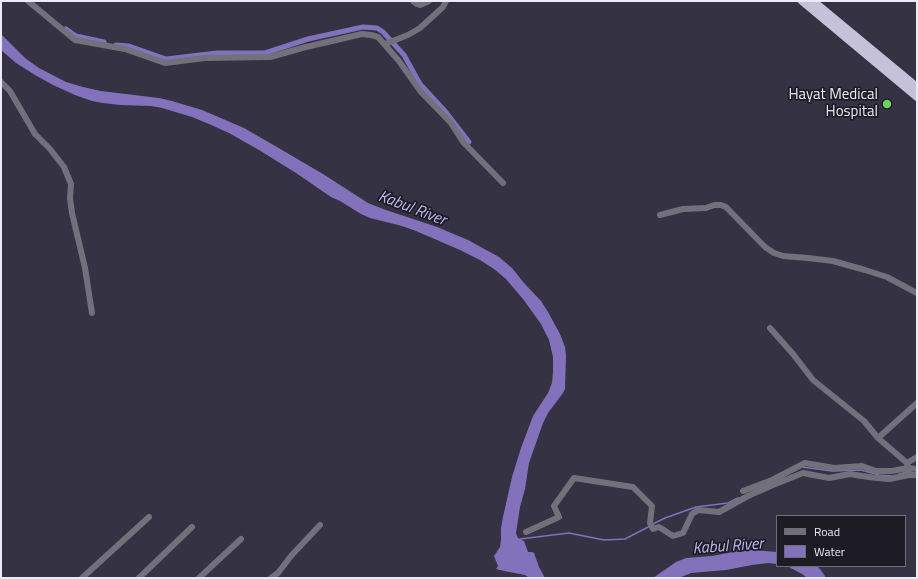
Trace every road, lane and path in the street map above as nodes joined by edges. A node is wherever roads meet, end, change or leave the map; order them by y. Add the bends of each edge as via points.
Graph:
1 (28, 1) edge
2 (413, 1) edge
3 (429, 1) edge
4 (446, 1) edge
5 (802, 1) edge
6 (813, 1) edge
7 (385, 44) junction
8 (866, 50) junction
9 (1, 82) edge
10 (917, 87) edge
11 (917, 96) edge
12 (503, 183) dead end
13 (660, 215) dead end
14 (917, 293) edge
15 (92, 312) dead end
16 (770, 328) dead end
17 (917, 403) edge
18 (878, 438) junction
19 (917, 457) edge
20 (908, 465) junction
21 (917, 469) edge
22 (909, 475) junction
23 (917, 475) edge
24 (743, 491) dead end
25 (149, 517) dead end
26 (320, 525) dead end
27 (192, 527) dead end
28 (526, 532) dead end
29 (241, 539) dead end
30 (82, 578) edge
31 (139, 578) edge
32 (199, 578) edge
33 (271, 578) edge

1 - 7 street via 75,40 125,49 165,63 205,58 270,57 362,34 378,37
2 - 3 street via 420,5
4 - 7 street via 443,7 420,28
5 - 8 highway
6 - 8 highway
7 - 12 street via 464,143
8 - 10 highway
8 - 11 highway
9 - 15 street via 10,91 35,134 64,166 71,184 72,213
13 - 14 street via 683,209 721,205 774,253 846,264 887,277
16 - 18 street via 813,380 864,421
17 - 18 street
18 - 20 street
19 - 20 street
20 - 21 street
20 - 22 street
20 - 24 street via 892,472 876,471 862,466 834,468 805,463
22 - 23 street
22 - 28 street via 889,479 850,474 832,478 803,473 748,496 719,512 698,510 692,514 683,533 673,536 659,527 651,526 652,506 633,487 574,478 554,506 559,516
25 - 30 street
26 - 33 street
27 - 31 street
29 - 32 street

